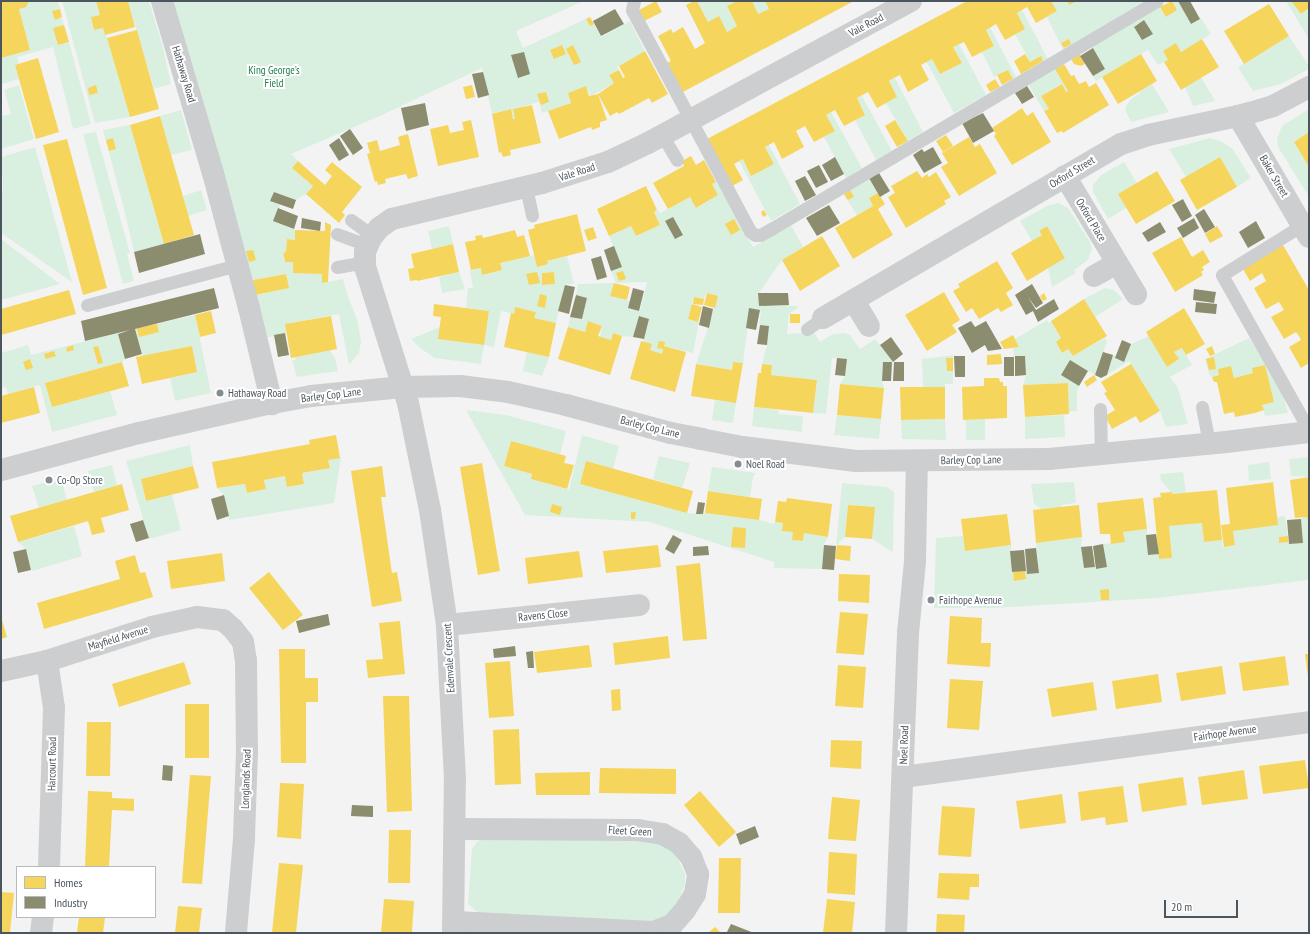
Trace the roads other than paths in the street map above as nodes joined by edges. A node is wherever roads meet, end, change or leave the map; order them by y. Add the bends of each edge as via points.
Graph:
1 (162, 1) edge
2 (634, 1) edge
3 (911, 1) edge
4 (1158, 1) edge
5 (1309, 87) edge
6 (1238, 116) junction
7 (690, 120) junction
8 (662, 135) junction
9 (677, 160) dead end
10 (1065, 176) junction
11 (526, 187) junction
12 (532, 215) dead end
13 (351, 220) dead end
14 (1307, 227) edge
15 (337, 234) dead end
16 (369, 248) junction
17 (1117, 263) junction
18 (237, 265) junction
19 (337, 267) dead end
20 (1094, 276) dead end
21 (1136, 294) dead end
22 (854, 301) junction
23 (87, 305) dead end
24 (815, 324) dead end
25 (869, 326) dead end
26 (403, 386) junction
27 (272, 404) junction
28 (1202, 407) dead end
29 (1100, 409) dead end
30 (1309, 431) edge
31 (1209, 444) junction
32 (1101, 455) junction
33 (917, 461) junction
34 (1, 470) edge
35 (639, 605) dead end
36 (447, 625) junction
37 (233, 629) joint
38 (47, 660) junction
39 (1, 671) edge
40 (1309, 722) edge
41 (903, 776) junction
42 (456, 829) junction
43 (48, 866) edge
44 (43, 918) edge
45 (454, 927) edge
46 (41, 933) edge
47 (236, 933) edge
48 (896, 933) edge

1 - 18 street, Hathaway Road
2 - 7 lane via 632,10
3 - 7 street, Vale Road
4 - 7 lane via 760,235 750,231
5 - 6 street, Oxford Street via 1273,106
6 - 10 street, Oxford Street via 1121,144
6 - 14 street, Baker Street
7 - 8 street, Vale Road
8 - 9 lane
8 - 11 street, Vale Road via 608,162
10 - 17 street, Oxford Place
10 - 22 street, Oxford Street
11 - 12 lane
11 - 16 street, Vale Road via 392,219 379,228
13 - 16 lane
14 - 30 lane via 1222,275
15 - 16 lane
16 - 19 lane
16 - 26 street
17 - 20 street
17 - 21 street, Oxford Place
18 - 23 lane
18 - 27 street, Hathaway Road
22 - 24 street, Oxford Street
22 - 25 street
26 - 27 street, Barley Cop Lane via 311,396
26 - 33 street, Barley Cop Lane via 460,386 508,392 671,433 742,447 856,461
26 - 36 street, Edenvale Crescent via 430,510
27 - 34 street, Barley Cop Lane via 139,433
28 - 31 lane
29 - 32 lane
30 - 31 street, Barley Cop Lane
31 - 32 street, Barley Cop Lane
32 - 33 street, Barley Cop Lane
33 - 41 street, Noel Road
35 - 36 street, Ravens Close
36 - 42 street, Edenvale Crescent
37 - 38 street, Mayfield Avenue via 223,620 197,617 152,627
37 - 47 street, Longlands Road via 243,642 246,660 247,743 244,839
38 - 39 street, Mayfield Avenue
38 - 43 street, Harcourt Road via 54,708
40 - 41 street, Fairhope Avenue
41 - 48 street, Noel Road
42 - 45 street, Edenvale Crescent
42 - 45 street, Fleet Green via 638,830 663,834 679,843 691,857 698,874 695,894 685,910 672,925 653,932
44 - 46 street

